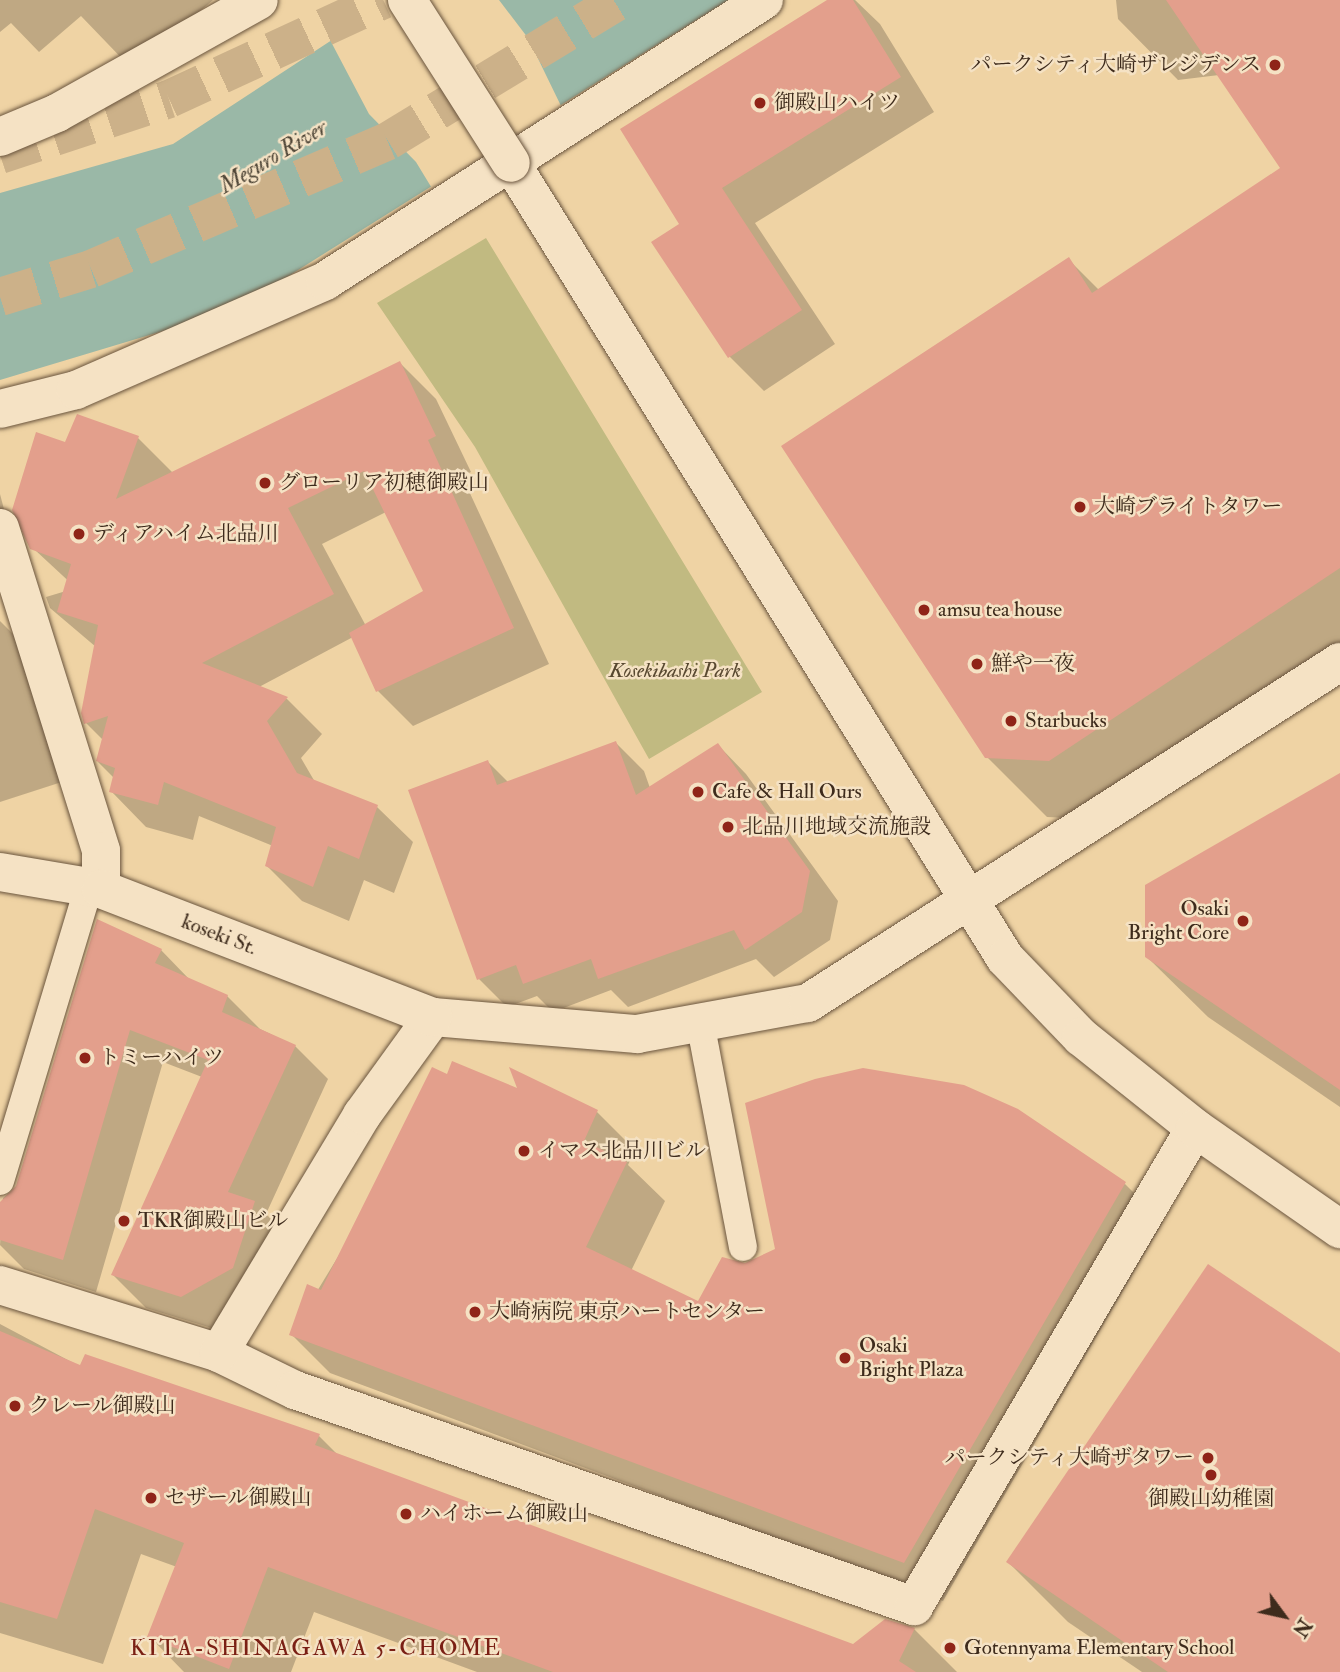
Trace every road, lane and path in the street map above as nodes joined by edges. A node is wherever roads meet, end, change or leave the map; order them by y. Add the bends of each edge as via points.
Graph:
1 (259, 0) edge
2 (407, 0) edge
3 (764, 0) edge
4 (0, 137) edge
5 (510, 163) junction
6 (0, 409) edge
7 (0, 528) edge
8 (1340, 662) edge
9 (0, 872) edge
10 (95, 888) junction
11 (970, 903) junction
12 (433, 1017) junction
13 (700, 1022) junction
14 (1195, 1128) junction
15 (0, 1181) edge
16 (1340, 1229) edge
17 (743, 1247) dead end
18 (0, 1285) edge
19 (219, 1353) junction

1 - 4 street via 57,113
2 - 5 street, bridge
3 - 5 street
5 - 6 street via 325,281 213,335 76,390
5 - 11 street
7 - 10 street via 101,851
8 - 11 street, koseki St.
9 - 10 street, koseki St.
10 - 12 street, koseki St.
10 - 15 lane
11 - 13 street, koseki St. via 808,1003
11 - 14 street via 1027,985
12 - 13 street, koseki St. via 637,1034
12 - 19 street via 362,1115
13 - 17 lane
14 - 16 street
14 - 19 street via 914,1606 338,1405
18 - 19 street

